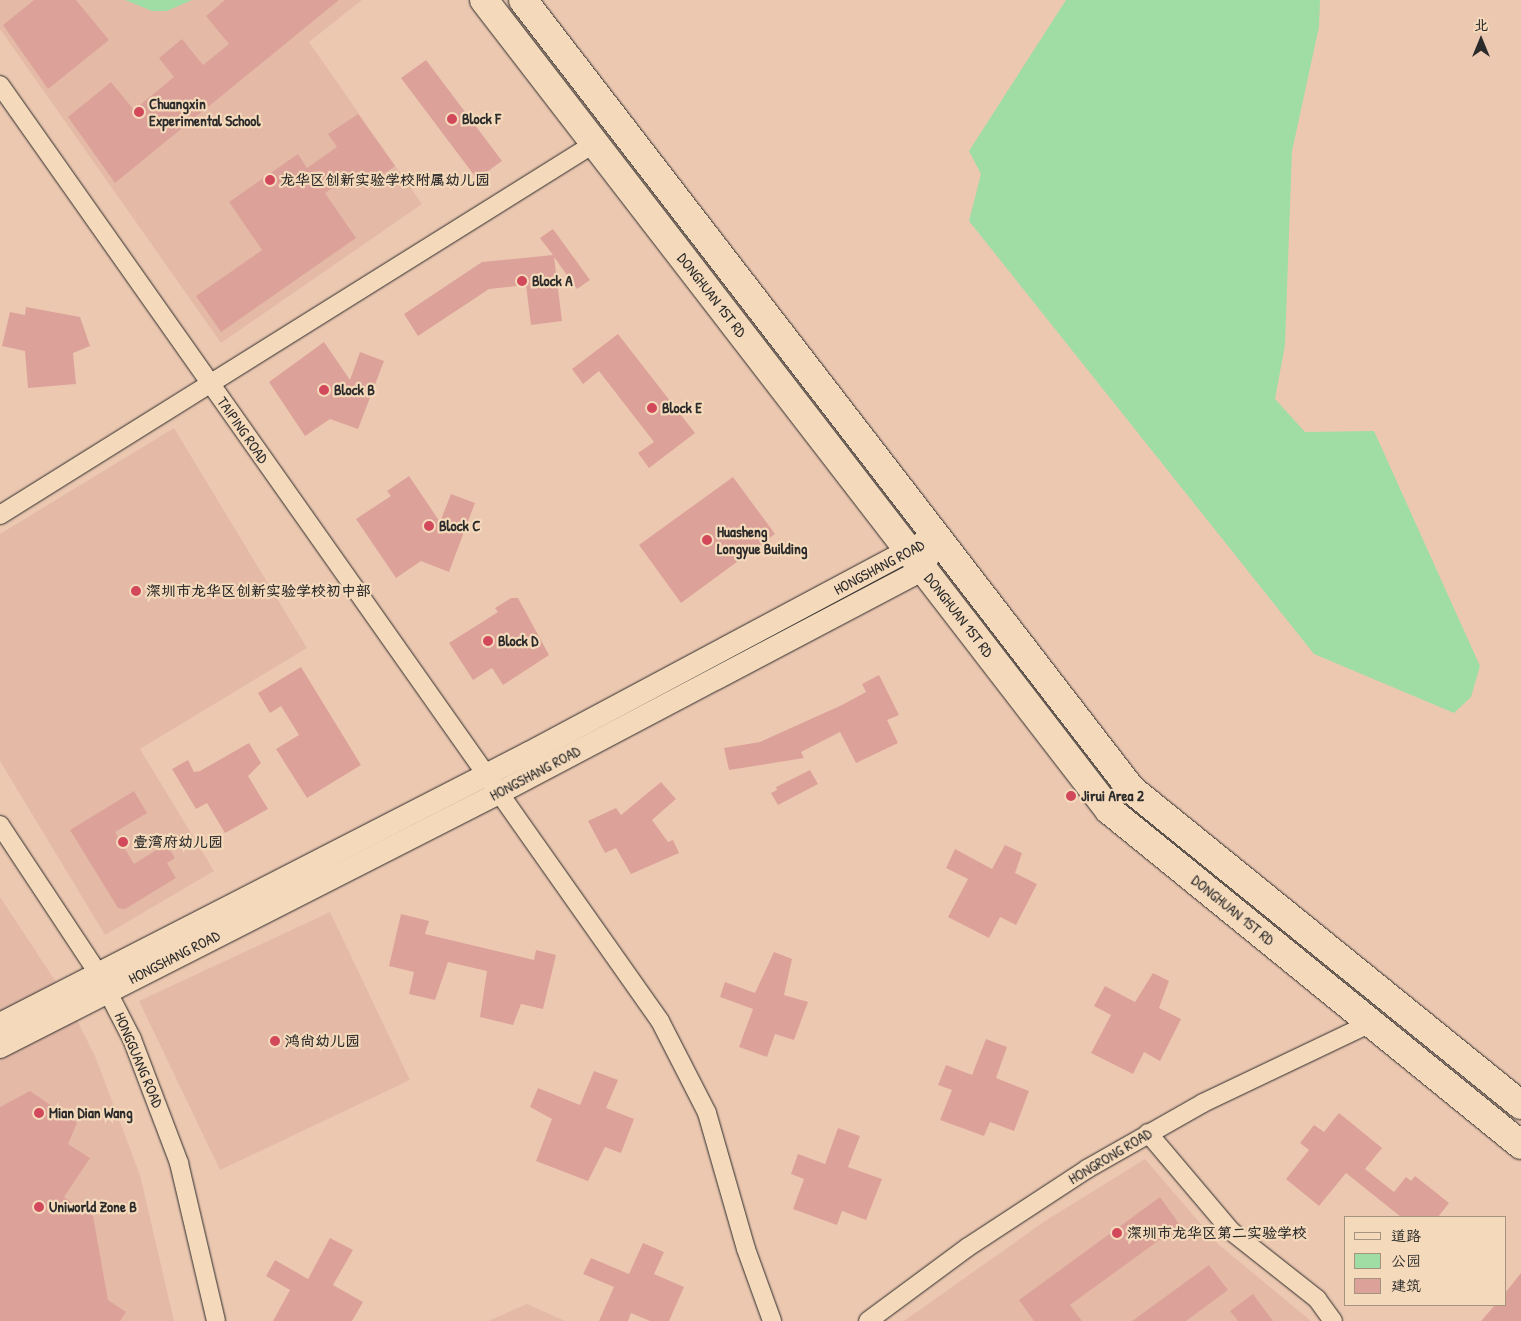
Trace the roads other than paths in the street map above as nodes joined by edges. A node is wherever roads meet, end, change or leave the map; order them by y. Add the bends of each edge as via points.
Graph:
1 (484, 0) edge
2 (524, 0) edge
3 (0, 85) edge
4 (595, 143) junction
5 (210, 384) junction
6 (0, 515) edge
7 (937, 536) junction
8 (916, 560) junction
9 (491, 785) junction
10 (0, 825) edge
11 (103, 982) junction
12 (1371, 1023) junction
13 (0, 1024) edge
14 (0, 1047) edge
15 (1521, 1105) edge
16 (1148, 1133) junction
17 (1521, 1145) edge
18 (216, 1321) edge
19 (772, 1321) edge
20 (868, 1321) edge
21 (1333, 1321) edge

1 - 4 main road, DONGHUAN 1ST RD
2 - 7 main road, DONGHUAN 1ST RD
3 - 5 street, TAIPING ROAD
4 - 5 street
4 - 8 main road, DONGHUAN 1ST RD
5 - 6 street
5 - 9 street, TAIPING ROAD
7 - 8 street, HONGSHANG ROAD
7 - 15 main road, DONGHUAN 1ST RD via 1131,789
8 - 9 street, HONGSHANG ROAD
8 - 12 main road, DONGHUAN 1ST RD via 1109,810
9 - 11 street, HONGSHANG ROAD
9 - 19 street, TAIPING ROAD via 677,1051 718,1146 746,1249
10 - 11 street, HONGGUANG ROAD
11 - 13 street, HONGSHANG ROAD
11 - 14 street, HONGSHANG ROAD
11 - 18 street, HONGGUANG ROAD via 132,1039 179,1163
12 - 16 street, HONGRONG ROAD
12 - 17 main road, DONGHUAN 1ST RD
16 - 20 street, HONGRONG ROAD via 1027,1207
16 - 21 street via 1231,1231 1317,1299

